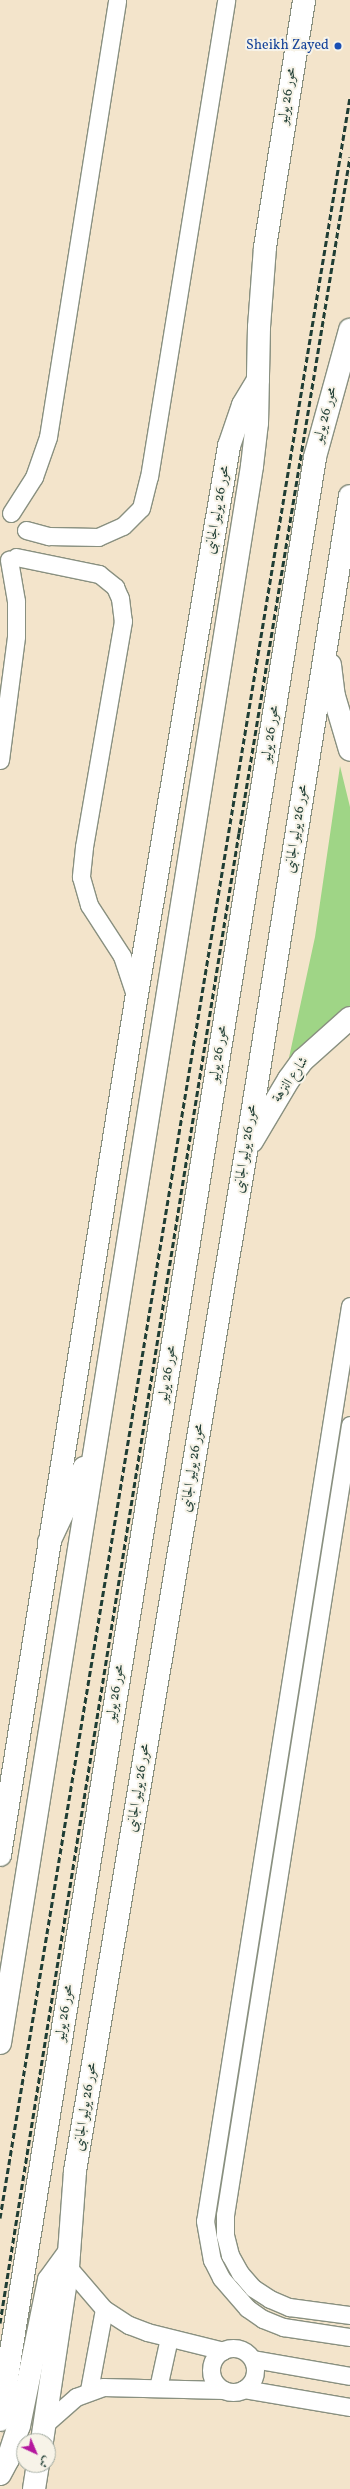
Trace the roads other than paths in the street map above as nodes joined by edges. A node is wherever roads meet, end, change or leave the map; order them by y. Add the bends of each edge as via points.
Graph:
1 (117, 0) edge
2 (226, 0) edge
3 (304, 0) edge
4 (350, 330) edge
5 (258, 380) junction
6 (350, 496) edge
7 (5, 512) edge
8 (26, 530) junction
9 (8, 560) edge
10 (327, 643) junction
11 (349, 747) edge
12 (0, 760) edge
13 (136, 1000) junction
14 (350, 1018) edge
15 (246, 1152) junction
16 (350, 1306) edge
17 (350, 1425) edge
18 (94, 1447) junction
19 (49, 1542) junction
20 (0, 1855) edge
21 (0, 2043) edge
22 (68, 2259) junction
23 (104, 2309) junction
24 (350, 2315) edge
25 (350, 2337) edge
26 (169, 2338) junction
27 (223, 2350) junction
28 (252, 2359) junction
29 (350, 2376) edge
30 (158, 2388) junction
31 (244, 2389) junction
32 (89, 2390) junction
33 (224, 2390) junction
34 (350, 2407) edge
35 (0, 2420) edge
36 (43, 2433) edge
37 (37, 2473) edge
38 (0, 2474) edge
39 (34, 2489) edge

1 - 7 street via 48,437 34,477
2 - 8 street via 149,477 141,508 123,526 98,537 49,536
3 - 5 main road, محور 26 يوليو via 265,247 260,300
4 - 35 main road, محور 26 يوليو via 328,403 314,465
5 - 13 main road, محور 26 يوليو الجانبى via 243,405 229,446
5 - 18 main road, محور 26 يوليو via 257,423 251,474
6 - 10 main road, محور 26 يوليو الجانبى
7 - 8 street via 20,520
8 - 9 street via 25,545
9 - 12 street via 16,600 16,636
9 - 13 street via 99,574 115,587 120,598 124,621 84,847 81,877 89,905 122,956
10 - 11 main road via 334,696
10 - 15 main road, محور 26 يوليو الجانبى
13 - 19 main road, محور 26 يوليو الجانبى
14 - 15 main road, شارع النزهة via 303,1060 285,1085
15 - 22 main road, محور 26 يوليو الجانبى via 75,2171
16 - 25 street via 205,2221 207,2241 215,2266 232,2294 247,2308 263,2319 283,2327
17 - 24 street via 225,2215 225,2236 230,2255 240,2273 253,2288 270,2299 289,2307
18 - 19 main road
18 - 21 main road, محور 26 يوليو
19 - 20 main road, محور 26 يوليو الجانبى
22 - 23 street
22 - 36 main road, محور 26 يوليو الجانبى
22 - 38 main road via 49,2280 19,2426
23 - 26 street via 129,2325
23 - 32 street
26 - 27 street
26 - 30 street
27 - 28 street via 243,2350
27 - 33 street via 217,2355 211,2367 214,2380
28 - 29 street
28 - 31 street via 255,2372 249,2385
30 - 32 street via 103,2387
30 - 33 street
31 - 33 street
31 - 34 street
32 - 36 street via 76,2397
37 - 39 main road

